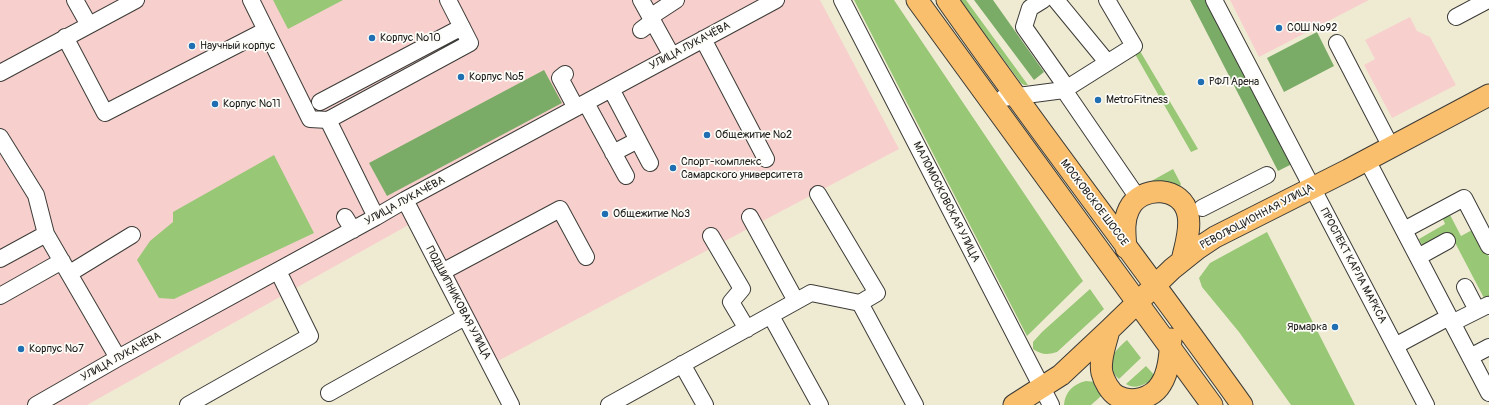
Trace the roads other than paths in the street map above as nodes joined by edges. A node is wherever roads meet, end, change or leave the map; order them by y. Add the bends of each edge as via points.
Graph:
1 (75, 0) edge
2 (136, 0) edge
3 (250, 0) edge
4 (448, 0) edge
5 (641, 0) edge
6 (676, 0) edge
7 (776, 0) edge
8 (842, 0) edge
9 (917, 0) edge
10 (934, 0) edge
11 (947, 0) edge
12 (1027, 0) edge
13 (1042, 0) edge
14 (1056, 0) edge
15 (1107, 0) edge
16 (1214, 0) edge
17 (1488, 0) edge
18 (1456, 17) dead end
19 (648, 23) junction
20 (89, 25) junction
21 (462, 27) junction
22 (1024, 27) junction
23 (266, 30) junction
24 (65, 37) junction
25 (702, 39) junction
26 (1337, 43) dead end
27 (672, 56) junction
28 (1107, 62) junction
29 (0, 73) edge
30 (565, 74) dead end
31 (611, 89) junction
32 (1065, 89) junction
33 (1489, 96) edge
34 (1009, 97) junction
35 (320, 102) dead end
36 (581, 105) junction
37 (328, 120) junction
38 (638, 140) junction
39 (2, 143) edge
40 (1390, 147) junction
41 (613, 154) junction
42 (766, 159) dead end
43 (1367, 160) junction
44 (650, 163) dead end
45 (1266, 175) dead end
46 (626, 176) dead end
47 (1312, 188) junction
48 (818, 194) dead end
49 (1138, 198) junction
50 (405, 200) junction
51 (1202, 208) dead end
52 (376, 217) junction
53 (750, 217) dead end
54 (1404, 230) junction
55 (46, 234) junction
56 (132, 235) dead end
57 (711, 236) dead end
58 (1447, 241) dead end
59 (1489, 246) edge
60 (1126, 254) junction
61 (586, 257) dead end
62 (1418, 257) junction
63 (0, 259) edge
64 (1182, 261) junction
65 (66, 267) junction
66 (278, 271) junction
67 (442, 272) junction
68 (1465, 287) dead end
69 (1147, 293) junction
70 (0, 296) edge
71 (796, 301) junction
72 (860, 302) junction
73 (1486, 306) edge
74 (771, 316) junction
75 (465, 317) junction
76 (1451, 320) junction
77 (1171, 326) junction
78 (747, 328) junction
79 (1109, 330) junction
80 (1395, 346) junction
81 (1170, 347) junction
82 (1489, 347) edge
83 (1470, 357) junction
84 (118, 358) junction
85 (682, 364) junction
86 (329, 393) dead end
87 (1489, 393) edge
88 (1046, 397) edge
89 (612, 404) edge
90 (36, 405) edge
91 (188, 405) edge
92 (511, 405) edge
93 (705, 405) edge
94 (820, 405) edge
95 (914, 405) edge
96 (1014, 405) edge
97 (1212, 405) edge
98 (1229, 405) edge
99 (1242, 405) edge
100 (1426, 405) edge

1 - 20 street
2 - 20 street
3 - 23 street
4 - 21 street
5 - 19 street
6 - 19 street
7 - 25 street, УЛИЦА ЛУКАЧЁВА
8 - 88 street, МАЛОМОСКОВСКАЯ УЛИЦА
9 - 69 main road, МОСКОВСКОЕ ШОССЕ
10 - 34 main road, МОСКОВСКОЕ ШОССЕ
11 - 34 main road, МОСКОВСКОЕ ШОССЕ
12 - 22 street via 1024,6
13 - 22 street via 1030,8
14 - 28 street
15 - 28 street via 1134,46
16 - 47 street, ПРОСПЕКТ КАРЛА МАРКСА
17 - 18 street
19 - 27 street
20 - 24 street
21 - 35 street
21 - 37 street via 470,43
22 - 32 street
23 - 24 street via 106,113
23 - 37 street via 310,119
24 - 29 street
25 - 27 street, УЛИЦА ЛУКАЧЁВА
25 - 42 street
26 - 40 street
27 - 31 street, УЛИЦА ЛУКАЧЁВА
28 - 32 street
30 - 36 street via 560,78
31 - 36 street, УЛИЦА ЛУКАЧЁВА
31 - 38 street
32 - 34 street
32 - 49 street
33 - 40 main road, РЕВОЛЮЦИОННАЯ УЛИЦА
34 - 60 main road, МОСКОВСКОЕ ШОССЕ
36 - 41 street
36 - 50 street, УЛИЦА ЛУКАЧЁВА
37 - 52 street
38 - 41 street
38 - 44 street
39 - 55 street via 36,195
40 - 43 main road, РЕВОЛЮЦИОННАЯ УЛИЦА
41 - 46 street
43 - 47 main road, РЕВОЛЮЦИОННАЯ УЛИЦА
43 - 54 street
45 - 51 street
47 - 64 main road, РЕВОЛЮЦИОННАЯ УЛИЦА via 1215,237
47 - 80 street, ПРОСПЕКТ КАРЛА МАРКСА
48 - 72 street via 877,293
49 - 60 main road via 1129,209 1125,222
49 - 64 main road via 1151,192 1166,192 1176,196 1184,204 1188,214 1188,225
50 - 52 street, УЛИЦА ЛУКАЧЁВА
50 - 67 street, ПОДШИПНИКОВАЯ УЛИЦА
52 - 66 street, УЛИЦА ЛУКАЧЁВА via 349,223
53 - 71 street
54 - 59 street via 1464,198
54 - 62 street
55 - 63 street
55 - 65 street
56 - 65 street
57 - 78 street via 742,289 731,302
58 - 62 street
60 - 69 main road, МОСКОВСКОЕ ШОССЕ
61 - 67 street via 560,209
62 - 76 street
64 - 69 main road, РЕВОЛЮЦИОННАЯ УЛИЦА
65 - 70 street
65 - 84 street
66 - 84 street, УЛИЦА ЛУКАЧЁВА
66 - 91 street via 310,336
67 - 75 street, ПОДШИПНИКОВАЯ УЛИЦА
68 - 73 street
69 - 77 main road, МОСКОВСКОЕ ШОССЕ
69 - 79 main road, РЕВОЛЮЦИОННАЯ УЛИЦА
69 - 81 main road, МОСКОВСКОЕ ШОССЕ
69 - 99 main road, МОСКОВСКОЕ ШОССЕ
71 - 72 street via 811,293
71 - 74 street
72 - 95 street
73 - 76 street
74 - 78 street
74 - 94 street
75 - 86 street
75 - 92 street, ПОДШИПНИКОВАЯ УЛИЦА
76 - 80 street
76 - 83 street
77 - 81 main road
77 - 98 main road, МОСКОВСКОЕ ШОССЕ
78 - 85 street
79 - 81 main road via 1103,351 1102,373 1112,391 1126,399 1146,397 1161,386 1166,374
79 - 88 main road, РЕВОЛЮЦИОННАЯ УЛИЦА via 1061,375
80 - 100 street, ПРОСПЕКТ КАРЛА МАРКСА
81 - 97 main road, МОСКОВСКОЕ ШОССЕ
82 - 83 street
83 - 87 street
84 - 90 street, УЛИЦА ЛУКАЧЁВА
85 - 89 street
85 - 93 street
88 - 96 main road, РЕВОЛЮЦИОННАЯ УЛИЦА

